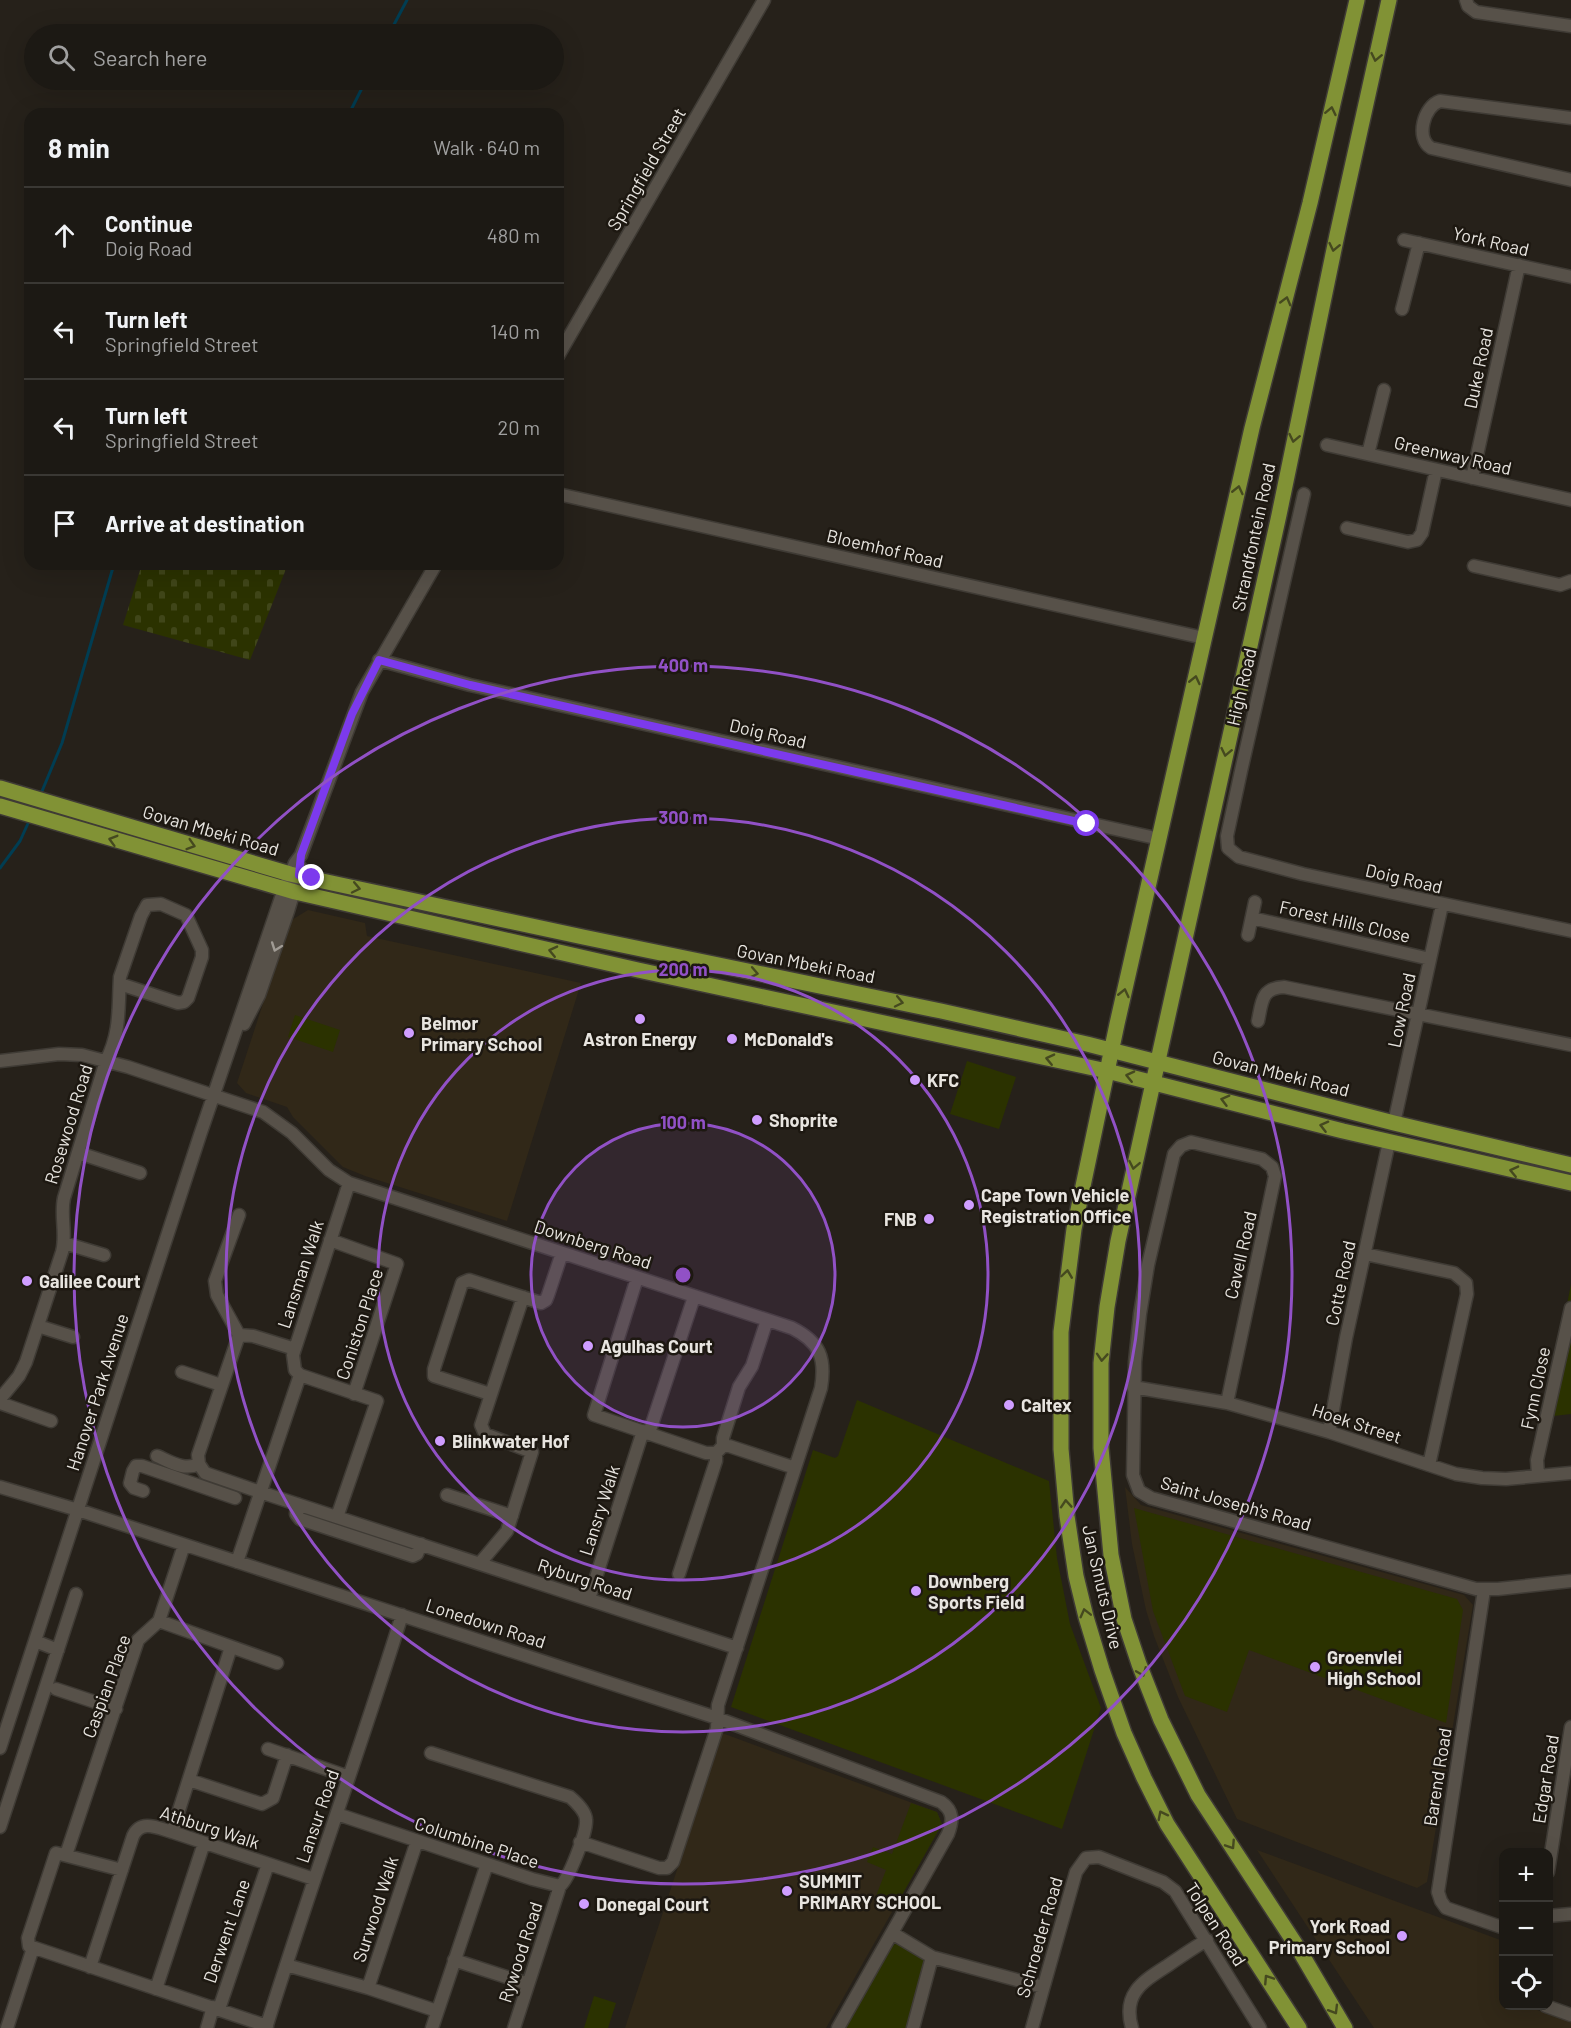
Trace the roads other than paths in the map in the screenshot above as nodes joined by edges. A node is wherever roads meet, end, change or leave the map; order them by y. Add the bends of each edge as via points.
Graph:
1 (764, 0) edge
2 (1357, 0) edge
3 (1389, 0) edge
4 (1467, 3) edge
5 (1571, 26) edge
6 (1571, 118) edge
7 (1571, 180) edge
8 (1404, 240) dead end
9 (1419, 243) junction
10 (1519, 265) junction
11 (1571, 278) edge
12 (1402, 309) dead end
13 (564, 346) edge
14 (1384, 390) dead end
15 (1328, 445) dead end
16 (1368, 454) junction
17 (1436, 470) junction
18 (1473, 478) junction
19 (1304, 494) dead end
20 (564, 495) edge
21 (1571, 500) edge
22 (1347, 528) dead end
23 (1474, 566) dead end
24 (432, 570) edge
25 (1571, 581) edge
26 (1204, 638) junction
27 (379, 660) junction
28 (0, 788) edge
29 (0, 806) edge
30 (1151, 837) dead end
31 (1232, 852) joint
32 (295, 874) junction
33 (289, 890) junction
34 (1255, 902) dead end
35 (1442, 905) junction
36 (1252, 918) junction
37 (1571, 932) edge
38 (1248, 935) dead end
39 (1430, 959) junction
40 (120, 984) junction
41 (1419, 1014) junction
42 (1258, 1021) dead end
43 (1571, 1045) edge
44 (1112, 1050) junction
45 (106, 1060) junction
46 (0, 1061) edge
47 (1157, 1061) junction
48 (1107, 1071) junction
49 (1152, 1081) junction
50 (214, 1095) junction
51 (1394, 1123) junction
52 (1389, 1142) junction
53 (1224, 1149) joint
54 (79, 1153) junction
55 (1571, 1165) edge
56 (140, 1173) dead end
57 (349, 1183) junction
58 (1571, 1184) edge
59 (239, 1215) dead end
60 (330, 1240) junction
61 (64, 1243) junction
62 (562, 1253) junction
63 (1365, 1254) junction
64 (104, 1255) dead end
65 (637, 1278) junction
66 (523, 1297) junction
67 (694, 1297) junction
68 (1571, 1308) edge
69 (767, 1320) junction
70 (38, 1326) junction
71 (239, 1335) junction
72 (73, 1337) dead end
73 (295, 1349) junction
74 (182, 1372) dead end
75 (300, 1375) junction
76 (221, 1385) junction
77 (1133, 1387) junction
78 (354, 1394) junction
79 (490, 1394) junction
80 (0, 1401) edge
81 (1227, 1403) junction
82 (51, 1421) dead end
83 (646, 1432) junction
84 (1329, 1432) junction
85 (719, 1450) junction
86 (157, 1456) dead end
87 (199, 1464) junction
88 (1429, 1466) junction
89 (795, 1468) junction
90 (1571, 1473) edge
91 (1538, 1476) junction
92 (217, 1477) junction
93 (0, 1487) edge
94 (143, 1491) dead end
95 (212, 1491) junction
96 (260, 1492) junction
97 (447, 1495) dead end
98 (235, 1498) dead end
99 (297, 1504) junction
100 (78, 1510) junction
101 (512, 1516) junction
102 (337, 1517) junction
103 (421, 1544) junction
104 (184, 1545) junction
105 (237, 1562) junction
106 (480, 1563) junction
107 (679, 1574) dead end
108 (1571, 1581) edge
109 (1484, 1590) junction
110 (76, 1594) dead end
111 (589, 1599) junction
112 (402, 1615) junction
113 (159, 1621) junction
114 (35, 1641) junction
115 (231, 1647) junction
116 (737, 1648) junction
117 (58, 1650) junction
118 (277, 1663) dead end
119 (56, 1689) dead end
120 (116, 1709) junction
121 (717, 1718) junction
122 (1571, 1727) edge
123 (0, 1748) edge
124 (268, 1749) dead end
125 (430, 1753) dead end
126 (287, 1755) junction
127 (349, 1777) junction
128 (189, 1780) junction
129 (1565, 1803) edge
130 (337, 1814) junction
131 (0, 1827) edge
132 (172, 1832) junction
133 (417, 1841) junction
134 (580, 1842) junction
135 (204, 1843) junction
136 (1553, 1852) edge
137 (66, 1855) junction
138 (1086, 1858) joint
139 (268, 1864) junction
140 (487, 1864) junction
141 (122, 1870) junction
142 (314, 1880) junction
143 (560, 1886) junction
144 (1571, 1914) edge
145 (1553, 1916) edge
146 (1499, 1927) edge
147 (892, 1933) junction
148 (1207, 1940) junction
149 (33, 1948) junction
150 (932, 1957) junction
151 (454, 1960) junction
152 (286, 1965) junction
153 (90, 1967) junction
154 (528, 1984) junction
155 (1043, 1987) junction
156 (368, 1988) junction
157 (156, 1989) junction
158 (216, 2008) junction
159 (1553, 2009) edge
160 (437, 2011) junction
161 (1571, 2015) edge
162 (267, 2027) edge
163 (7, 2028) edge
164 (207, 2028) edge
165 (432, 2028) edge
166 (514, 2028) edge
167 (838, 2028) edge
168 (913, 2028) edge
169 (1032, 2028) edge
170 (1132, 2028) edge
171 (1260, 2028) edge
172 (1299, 2028) edge
173 (1345, 2028) edge

1 - 13 street, Springfield Street
26 -> 2 main road, Strandfontein Road
3 -> 47 main road, Strandfontein Road
4 - 5 street via 1476,12
6 - 7 street via 1440,101 1428,109 1422,136 1431,148
8 - 9 street, York Road
9 - 10 street, York Road
9 - 12 street
10 - 11 street, York Road
10 - 18 street, Duke Road
14 - 16 street
15 - 16 street, Greenway Road
16 - 17 street, Greenway Road
17 - 18 street, Greenway Road
17 - 22 street via 1417,540 1408,542
18 - 21 street, Greenway Road
19 - 31 street, High Road via 1227,836
20 - 26 street, Bloemhof Road
23 - 25 street via 1560,585
24 - 27 street
44 -> 26 main road, Strandfontein Road
27 - 30 street, Doig Road via 470,685
27 - 32 street via 352,714
28 -> 32 main road, Govan Mbeki Road
33 -> 29 main road, Govan Mbeki Road
31 - 35 street, Doig Road via 1304,874
32 - 33 street, Hanover Park Avenue
32 -> 44 main road, Govan Mbeki Road
48 -> 33 main road, Govan Mbeki Road
33 - 50 street, Hanover Park Avenue via 259,995 231,1048
34 - 36 street, Forest Hills Close
35 - 37 street, Doig Road
35 - 39 street, Low Road
36 - 38 street, Forest Hills Close
36 - 39 street, Forest Hills Close
39 - 41 street, Low Road
40 - 40 street via 178,1004 184,1002 202,957 186,915 161,904 147,905
40 - 45 street, Rosewood Road via 120,1013
41 - 42 street via 1272,987 1266,992
41 - 43 street
41 - 51 street, Low Road
44 - 47 main road, Govan Mbeki Road
44 - 48 main road, Strandfontein Road
45 - 46 street, Downberg Road via 59,1054
45 - 50 street, Downberg Road
45 - 54 street, Rosewood Road
47 - 49 main road, Strandfontein Road
47 - 51 main road, Govan Mbeki Road
49 -> 48 main road, Govan Mbeki Road
172 -> 48 main road, Jan Smuts Drive via 1167,1824 1144,1778 1102,1670 1074,1562 1061,1449 1061,1332 1074,1229
52 -> 49 main road, Govan Mbeki Road
49 -> 173 main road, Jan Smuts Drive via 1114,1263 1101,1363 1101,1448 1113,1564 1124,1619 1161,1720 1198,1795
50 - 57 street, Downberg Road via 263,1112
50 - 100 street, Hanover Park Avenue
51 - 55 main road, Govan Mbeki Road
58 -> 52 main road, Govan Mbeki Road
52 - 63 street, Cotte Road
53 - 77 street, Saint Joseph's Road via 1191,1142 1174,1154 1148,1265
53 - 81 street, Cavell Road via 1262,1159 1272,1167 1275,1176
54 - 56 street
54 - 61 street, Rosewood Road via 62,1204
57 - 60 street, Lansman Walk
57 - 62 street, Downberg Road
59 - 71 street via 215,1281 217,1295
60 - 73 street, Lansman Walk
60 - 78 street, Coniston Place via 397,1264
61 - 64 street
61 - 70 street, Rosewood Road
62 - 65 street, Downberg Road
62 - 66 street via 546,1300 541,1303
63 - 84 street, Cotte Road
63 - 88 street via 1454,1273 1466,1282 1467,1294
65 - 67 street, Downberg Road
65 - 83 street via 594,1415
66 - 79 street
66 - 79 street via 463,1281 434,1376
67 - 69 street, Downberg Road
67 - 83 street, Lansry Walk
68 - 91 street, Fynn Close via 1537,1460
69 - 85 street
69 - 89 street, Downberg Road via 809,1338 819,1352 824,1372
70 - 72 street
70 - 80 street, Rosewood Road via 22,1371
71 - 73 street
71 - 76 street
73 - 75 street, Lansman Walk via 293,1361
74 - 76 street
75 - 78 street, Coniston Place
75 - 96 street
76 - 87 street via 198,1455
77 - 81 street, Hoek Street
77 - 109 street, Saint Joseph's Road via 1133,1475 1145,1496
78 - 102 street, Coniston Place via 376,1401
79 - 101 street via 481,1421 483,1431 532,1452
80 - 82 street
81 - 84 street, Hoek Street
83 - 85 street via 706,1453
83 - 111 street, Lansry Walk
84 - 88 street, Hoek Street
85 - 89 street via 729,1446
85 - 107 street
86 - 87 street via 185,1467
87 - 92 street, Ryburg Road via 205,1473
88 - 91 street, Hoek Street via 1482,1478
89 - 116 street, Downberg Road
90 - 91 street, Hoek Street
92 - 95 street
92 - 96 street, Ryburg Road
93 - 100 street, Lonedown Road
94 - 95 street via 130,1483 136,1466
95 - 98 street
96 - 99 street, Ryburg Road
96 - 105 street
97 - 101 street
99 - 102 street, Ryburg Road
99 - 103 street via 300,1519 413,1556
100 - 104 street, Lonedown Road
100 - 114 street, Hanover Park Avenue
101 - 106 street via 505,1534
102 - 103 street, Ryburg Road
103 - 106 street, Ryburg Road
104 - 105 street, Lonedown Road
104 - 113 street
105 - 112 street, Lonedown Road
106 - 111 street, Ryburg Road
108 - 109 street, Saint Joseph's Road
109 - 146 street, Barend Road via 1438,1892 1446,1908
110 - 117 street
111 - 116 street, Ryburg Road
112 - 121 street, Lonedown Road
112 - 127 street, Lansur Road
113 - 115 street
113 - 120 street, Caspian Place via 138,1640
114 - 117 street
114 - 123 street, Hanover Park Avenue
115 - 118 street
115 - 128 street
116 - 121 street, Downberg Road
117 - 131 street
119 - 120 street
120 - 137 street, Caspian Place
121 - 134 street via 717,1728 668,1868
121 - 147 street, Lonedown Road via 945,1805 951,1813 948,1834
122 - 129 street, Edgar Road
124 - 126 street
125 - 134 street via 570,1797 586,1820
126 - 127 street
126 - 128 street, Athburg Walk via 273,1798 262,1804
127 - 130 street, Lansur Road
128 - 132 street
129 - 136 street, Edgar Road
130 - 133 street, Columbine Place
130 - 142 street, Lansur Road
132 - 135 street, Athburg Walk
132 - 141 street, Athburg Walk via 148,1826 139,1828
133 - 140 street, Columbine Place
133 - 156 street, Surwood Walk
134 - 143 street via 569,1875
135 - 139 street, Athburg Walk
135 - 157 street
137 - 141 street
137 - 149 street via 58,1852 53,1858 27,1940
138 - 148 street, Tolpen Road via 1099,1857 1167,1884
138 - 155 street, Schroeder Road via 1076,1872
139 - 142 street, Athburg Walk
139 - 158 street, Derwent Lane
140 - 143 street, Columbine Place
140 - 151 street
141 - 153 street, Athburg Walk
142 - 152 street, Lansur Road
143 - 154 street, Rywood Road
144 - 145 street
147 - 150 street
147 - 167 street
148 - 170 street via 1140,1985 1129,2006
148 - 171 street, Tolpen Road
149 - 153 street
149 - 163 street
150 - 155 street
150 - 168 street
151 - 154 street
151 - 160 street
152 - 156 street, Surwood Walk
152 - 162 street, Lansur Road
153 - 157 street
154 - 166 street, Rywood Road
155 - 169 street, Schroeder Road
156 - 160 street, Surwood Walk
157 - 158 street
158 - 162 street
158 - 164 street, Derwent Lane
159 - 161 street
160 - 165 street

